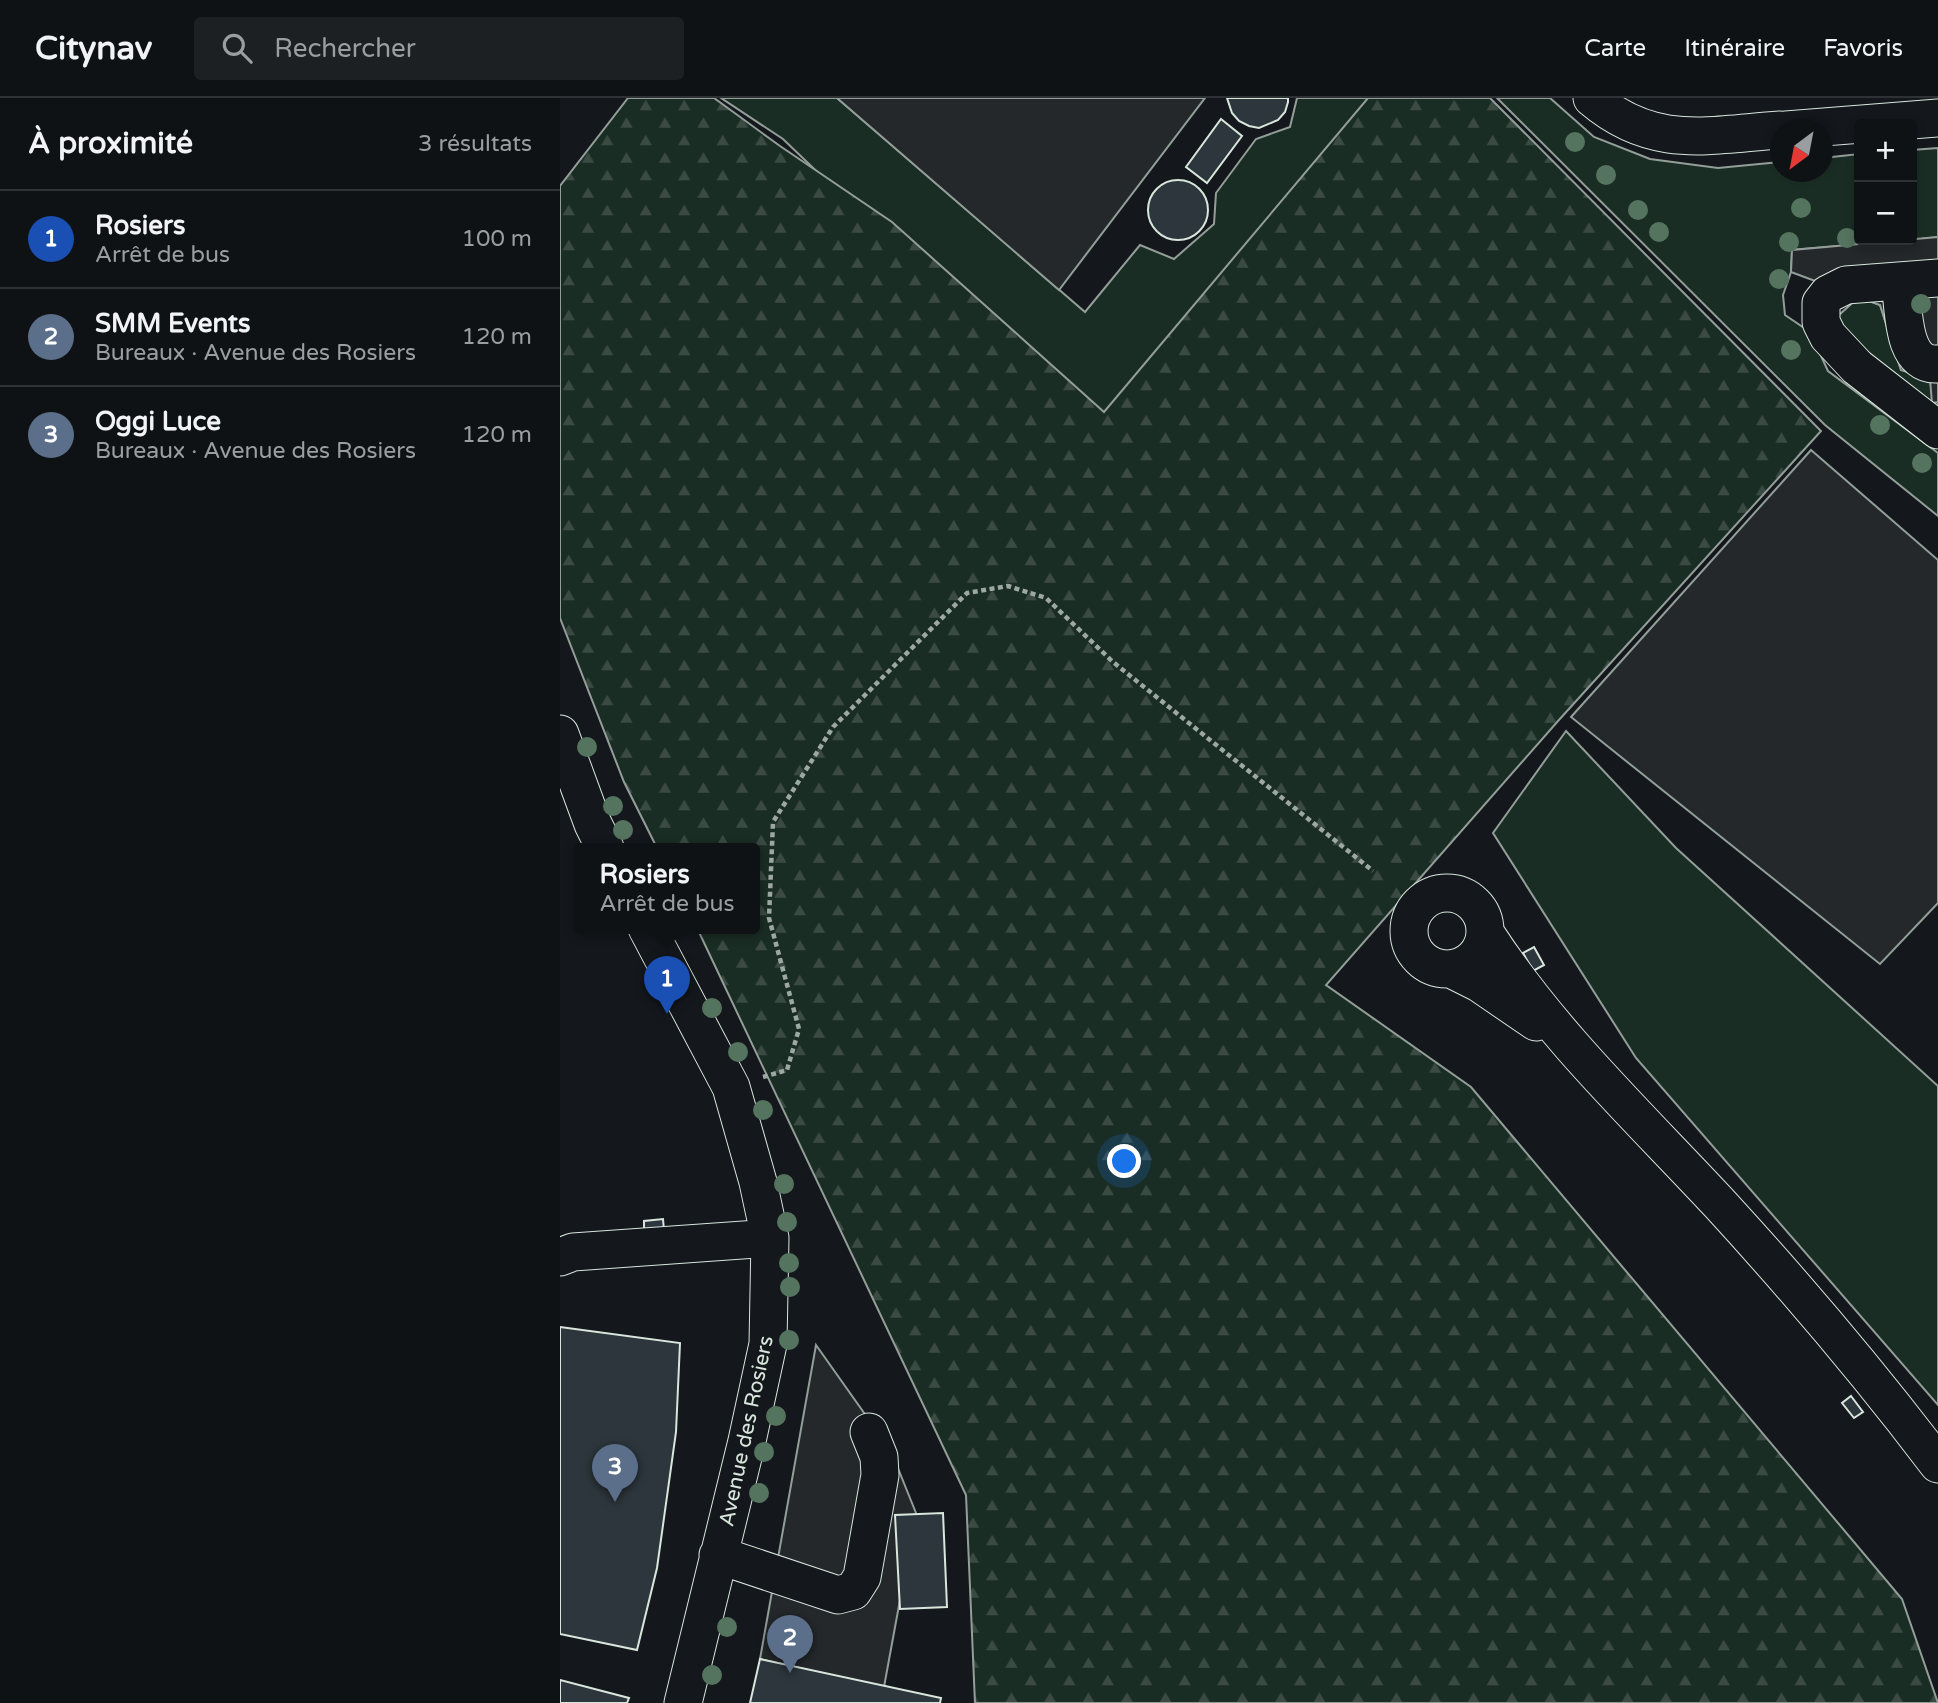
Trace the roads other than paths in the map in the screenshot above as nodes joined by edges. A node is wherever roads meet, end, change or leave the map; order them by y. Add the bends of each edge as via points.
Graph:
1 (1592, 98) edge
2 (1938, 118) edge
3 (1833, 126) edge
4 (1770, 131) edge
5 (1938, 278) edge
6 (1900, 281) junction
7 (1938, 364) edge
8 (1938, 430) edge
9 (560, 734) edge
10 (602, 843) edge
11 (650, 934) edge
12 (1486, 934) junction
13 (1451, 969) junction
14 (1578, 1055) junction
15 (770, 1238) junction
16 (560, 1258) edge
17 (869, 1432) dead end
18 (1938, 1464) edge
19 (718, 1555) junction
20 (683, 1703) edge

1 - 4 street via 1651,133 1679,137
2 - 3 street
5 - 6 street
6 - 7 street via 1910,348 1918,361
6 - 8 street via 1846,285 1828,294 1821,303 1821,322 1857,367
9 - 10 street
11 - 15 street, Avenue des Rosiers via 731,1087
12 - 13 street via 1475,958
12 - 13 street via 1479,909 1458,894 1433,895 1422,902 1410,922 1412,946 1428,964
12 - 14 street
13 - 14 street via 1506,1000
14 - 18 street via 1826,1321
15 - 16 street via 573,1252
15 - 19 street, Avenue des Rosiers via 768,1344
17 - 19 street via 880,1475 862,1577 853,1591 838,1595
19 - 20 street, Avenue des Rosiers

